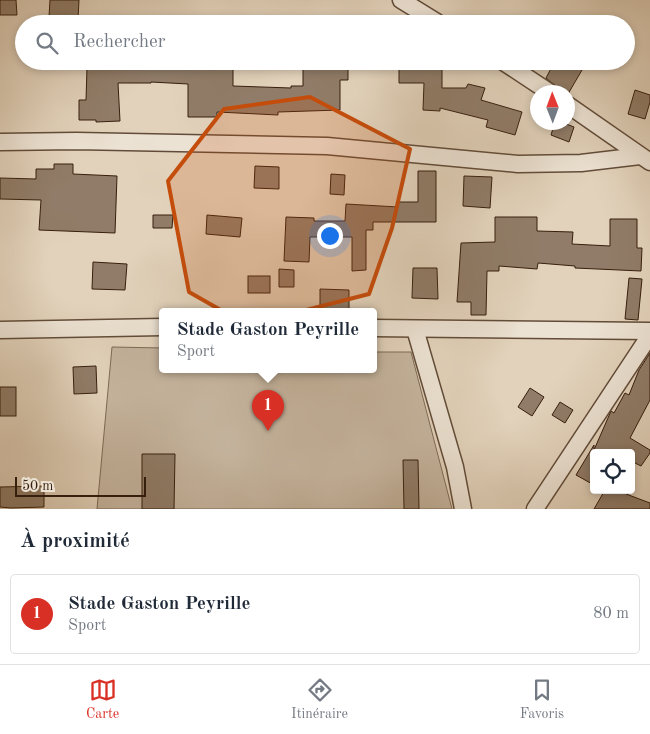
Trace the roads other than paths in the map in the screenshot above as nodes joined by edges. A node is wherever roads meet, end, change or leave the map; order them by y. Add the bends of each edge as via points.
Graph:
1 (401, 0) edge
2 (425, 15) edge
3 (516, 70) edge
4 (538, 85) edge
5 (575, 110) edge
6 (0, 142) edge
7 (645, 159) edge
8 (159, 327) edge
9 (377, 328) edge
10 (415, 329) junction
11 (0, 330) edge
12 (650, 331) edge
13 (650, 335) edge
14 (463, 509) edge
15 (534, 509) edge

1 - 2 street
3 - 4 street
5 - 7 street
6 - 7 street via 76,140 327,146 518,164
8 - 11 street
9 - 10 street
10 - 12 street
10 - 14 street via 455,468
13 - 15 street

